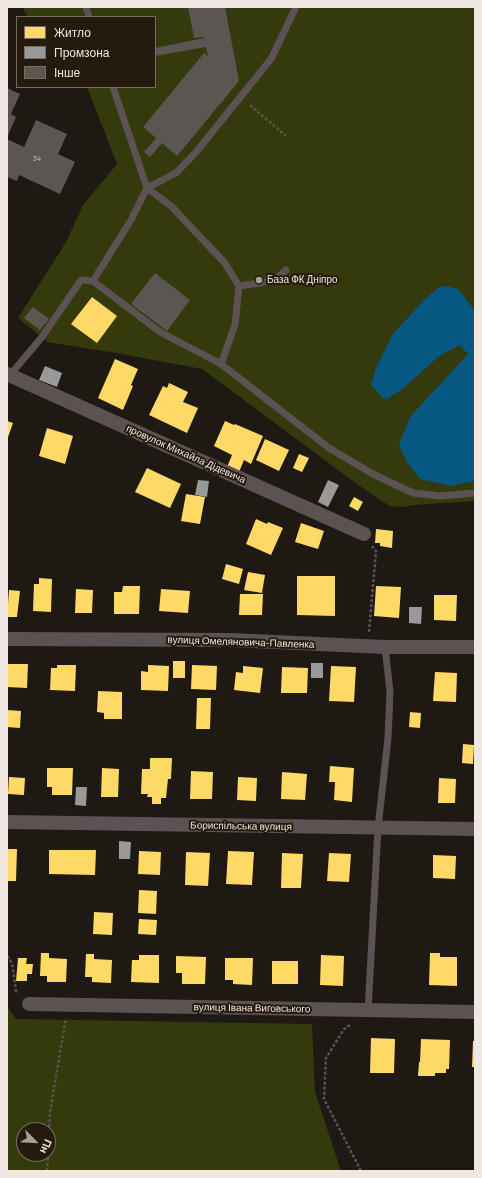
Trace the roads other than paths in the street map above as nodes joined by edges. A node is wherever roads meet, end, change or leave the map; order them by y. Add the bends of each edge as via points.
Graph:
1 (296, 7) edge
2 (113, 88) edge
3 (147, 188) junction
4 (286, 270) dead end
5 (93, 281) junction
6 (239, 286) junction
7 (221, 364) junction
8 (8, 374) edge
9 (475, 493) edge
10 (364, 534) road end
11 (7, 639) edge
12 (385, 647) junction
13 (475, 647) edge
14 (7, 822) edge
15 (378, 828) junction
16 (475, 829) edge
17 (29, 1004) road end
18 (368, 1011) junction
19 (475, 1012) edge

1 - 3 lane via 271,59 197,150 176,173
2 - 3 lane
3 - 5 lane via 131,220
3 - 6 lane via 171,206 224,262
4 - 6 lane via 277,278
5 - 7 lane via 160,332
5 - 8 lane via 81,280 42,337
6 - 7 lane via 235,325
7 - 9 lane via 329,448 373,474 413,493 440,496
8 - 10 street, провулок Михайла Дідевича
11 - 12 street, вулиця Омеляновича-Павленка via 231,640
12 - 13 street, вулиця Омеляновича-Павленка
12 - 15 lane via 390,692 388,738
14 - 15 street, Бориспільська вулиця
15 - 16 street, Бориспільська вулиця
15 - 18 lane
17 - 18 street, вулиця Івана Виговського
18 - 19 street, вулиця Івана Виговського

